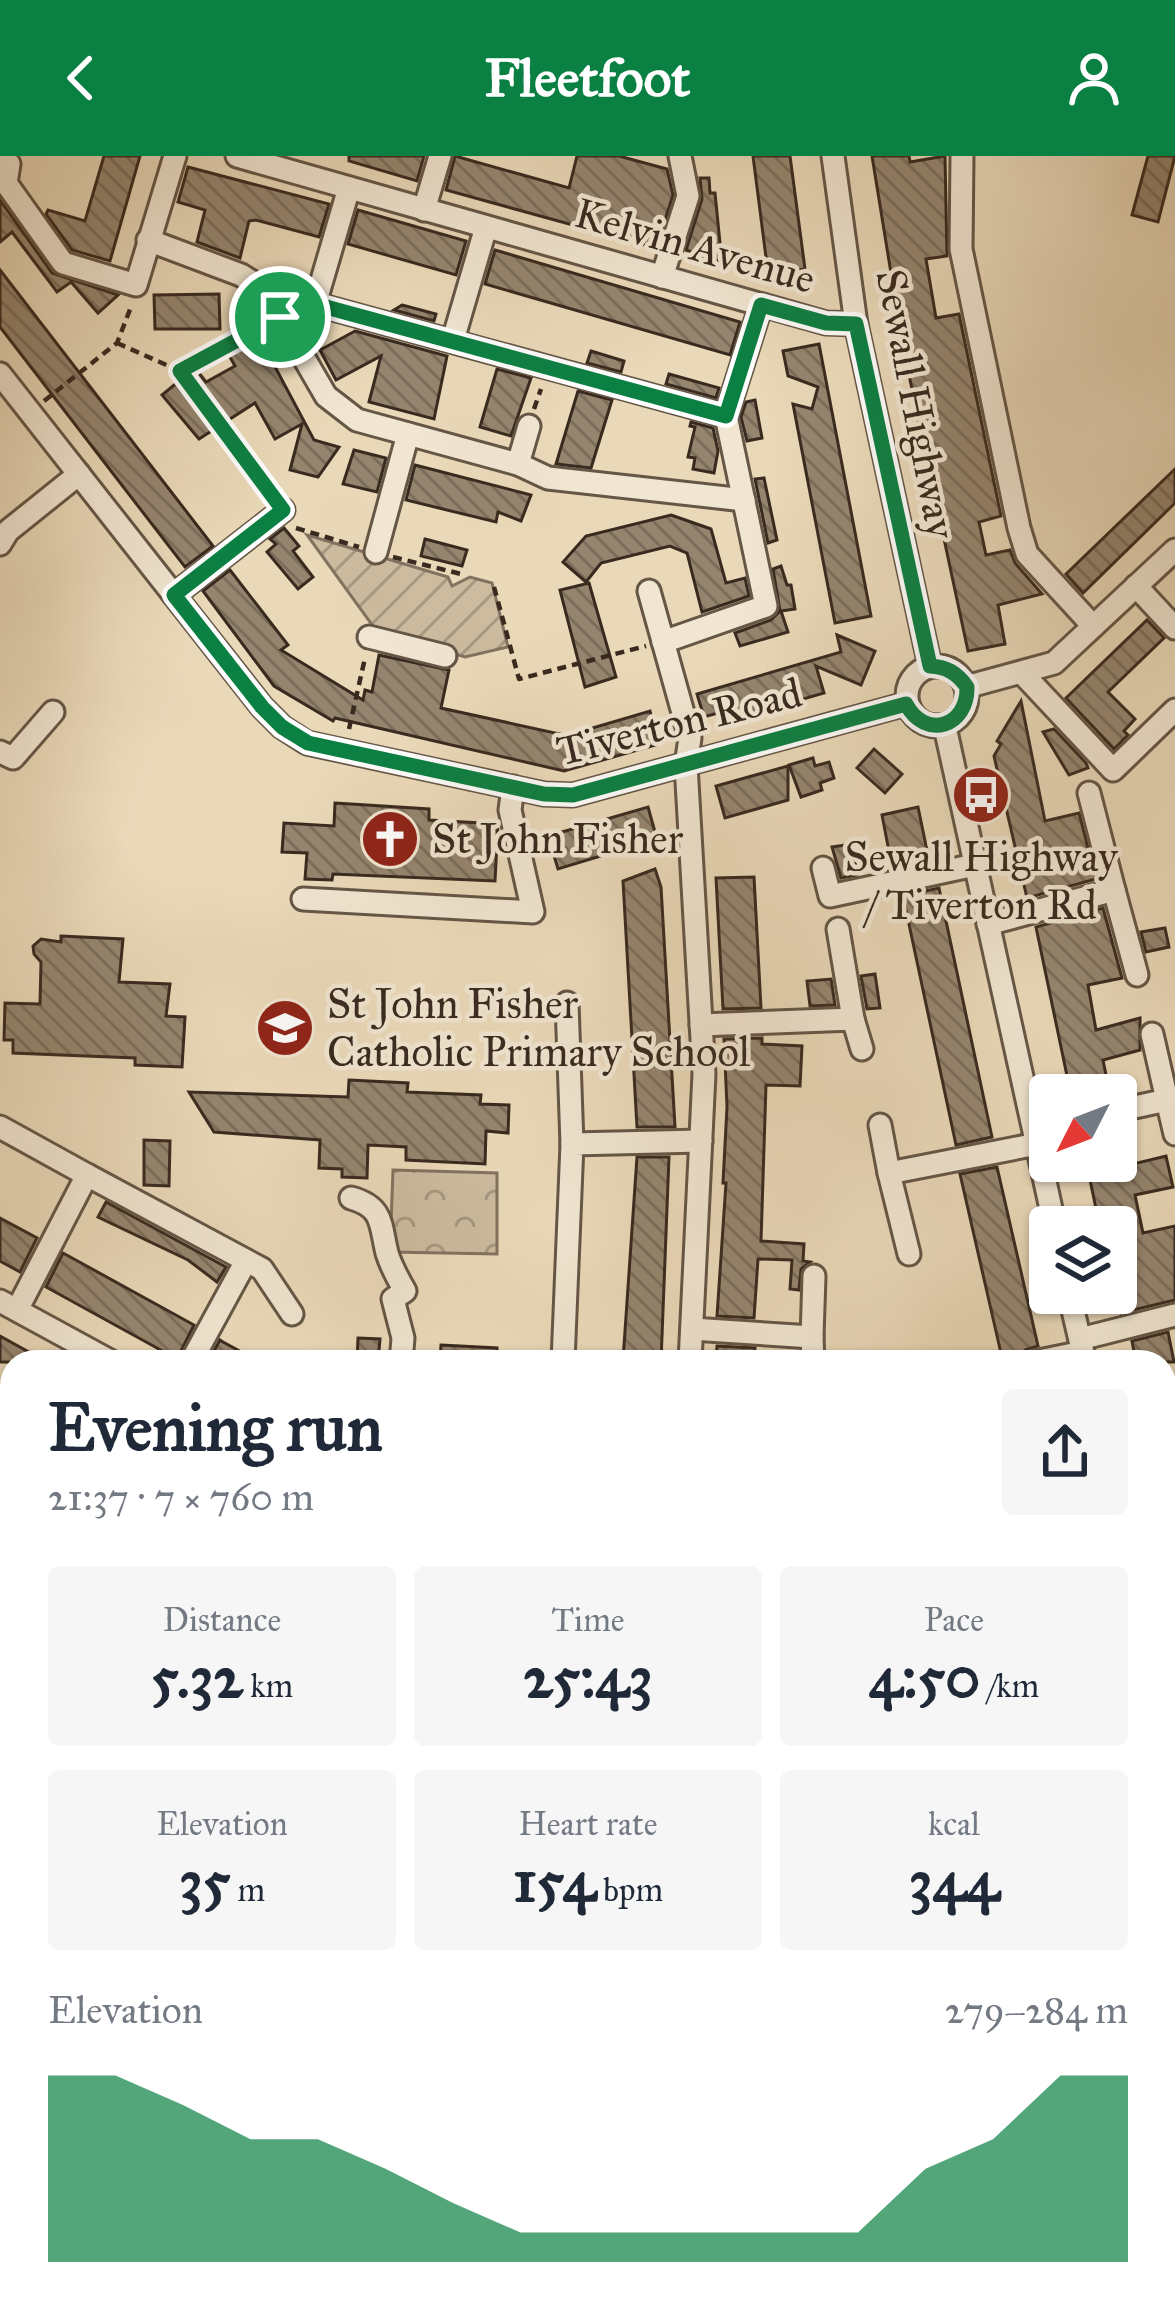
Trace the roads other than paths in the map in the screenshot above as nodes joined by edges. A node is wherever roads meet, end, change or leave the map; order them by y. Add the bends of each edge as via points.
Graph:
1 (175, 156) edge
2 (237, 156) edge
3 (440, 156) edge
4 (833, 156) edge
5 (962, 156) edge
6 (674, 158) edge
7 (7, 160) edge
8 (349, 188) junction
9 (424, 210) junction
10 (486, 227) junction
11 (148, 240) junction
12 (662, 277) junction
13 (315, 304) junction
14 (761, 305) junction
15 (282, 320) junction
16 (856, 324) junction
17 (453, 340) junction
18 (0, 374) edge
19 (726, 416) junction
20 (529, 426) dead end
21 (408, 434) junction
22 (518, 464) junction
23 (79, 474) junction
24 (743, 500) junction
25 (283, 510) road end
26 (0, 544) edge
27 (1175, 550) edge
28 (376, 552) road end
29 (1136, 586) junction
30 (649, 591) dead end
31 (174, 595) junction
32 (1093, 626) junction
33 (1175, 628) edge
34 (369, 637) road end
35 (663, 642) junction
36 (445, 656) dead end
37 (930, 666) junction
38 (1022, 673) junction
39 (967, 687) junction
40 (906, 704) junction
41 (1175, 710) edge
42 (52, 712) dead end
43 (945, 727) junction
44 (0, 752) edge
45 (686, 765) junction
46 (514, 788) junction
47 (1089, 793) dead end
48 (975, 865) junction
49 (823, 868) dead end
50 (1114, 890) junction
51 (303, 899) dead end
52 (988, 925) junction
53 (838, 929) dead end
54 (1137, 975) dead end
55 (567, 1003) dead end
56 (854, 1019) junction
57 (701, 1025) junction
58 (1152, 1034) dead end
59 (862, 1049) dead end
60 (1029, 1090) edge
61 (1167, 1100) junction
62 (1137, 1107) edge
63 (880, 1124) dead end
64 (0, 1126) edge
65 (1175, 1134) edge
66 (1029, 1137) edge
67 (701, 1141) junction
68 (572, 1144) junction
69 (889, 1173) junction
70 (87, 1174) junction
71 (351, 1198) dead end
72 (909, 1254) dead end
73 (246, 1262) junction
74 (814, 1276) dead end
75 (9, 1305) edge
76 (292, 1314) dead end
77 (1074, 1314) edge
78 (1175, 1315) edge
79 (692, 1329) junction
80 (812, 1337) junction
81 (90, 1350) edge
82 (198, 1350) edge
83 (402, 1350) edge
84 (563, 1350) edge
85 (691, 1350) edge
86 (813, 1350) edge
87 (1082, 1350) edge
88 (1085, 1350) edge

1 - 11 street
2 - 8 street, Kelvin Avenue
3 - 9 street
4 - 16 street, Sewall Highway
5 - 32 street via 962,249 1019,528 1027,554
6 - 12 street via 688,196
7 - 11 street via 6,183 63,263 136,285
8 - 9 street, Kelvin Avenue
8 - 13 street
9 - 10 street, Kelvin Avenue
10 - 12 street, Kelvin Avenue
10 - 17 street
11 - 15 street via 250,279
12 - 14 street, Kelvin Avenue
13 - 15 street
13 - 17 street
14 - 16 street, Kelvin Avenue
14 - 19 street
15 - 21 street via 336,407
16 - 37 street, Sewall Highway
17 - 19 street
18 - 23 street, Tiverton Road
19 - 24 street
20 - 22 street
21 - 22 street
21 - 28 street
22 - 24 street via 548,478
23 - 26 street
23 - 31 street, Tiverton Road
24 - 35 street via 766,606
25 - 31 street
27 - 29 street
29 - 32 street
29 - 33 street
30 - 35 street
31 - 46 street, Tiverton Road via 282,727 308,743
32 - 38 street via 1054,663
34 - 36 street
35 - 45 street via 690,738
37 - 39 street via 950,670
37 - 40 street via 910,684
38 - 39 street
38 - 41 street via 1113,770
39 - 43 street via 963,709
40 - 43 street via 925,724
40 - 45 street, Tiverton Road
42 - 44 street via 13,758
43 - 48 street
45 - 46 street, Tiverton Road via 573,795
45 - 57 street
46 - 51 street via 510,810 533,912
47 - 50 street
48 - 49 street via 830,896
48 - 52 street
50 - 52 street
50 - 54 street
52 - 60 street
53 - 56 street
55 - 68 street
56 - 57 street
56 - 59 street
57 - 67 street
58 - 61 street
61 - 62 street
61 - 65 street
63 - 69 street
64 - 70 street
66 - 69 street
67 - 68 street
67 - 79 street
68 - 84 street
69 - 72 street
70 - 73 street
70 - 75 street
71 - 83 street via 382,1220 405,1291 393,1299
73 - 76 street via 262,1270
73 - 82 street
74 - 80 street
75 - 81 street
77 - 87 street
78 - 88 street
79 - 80 street
79 - 85 street
80 - 86 street

